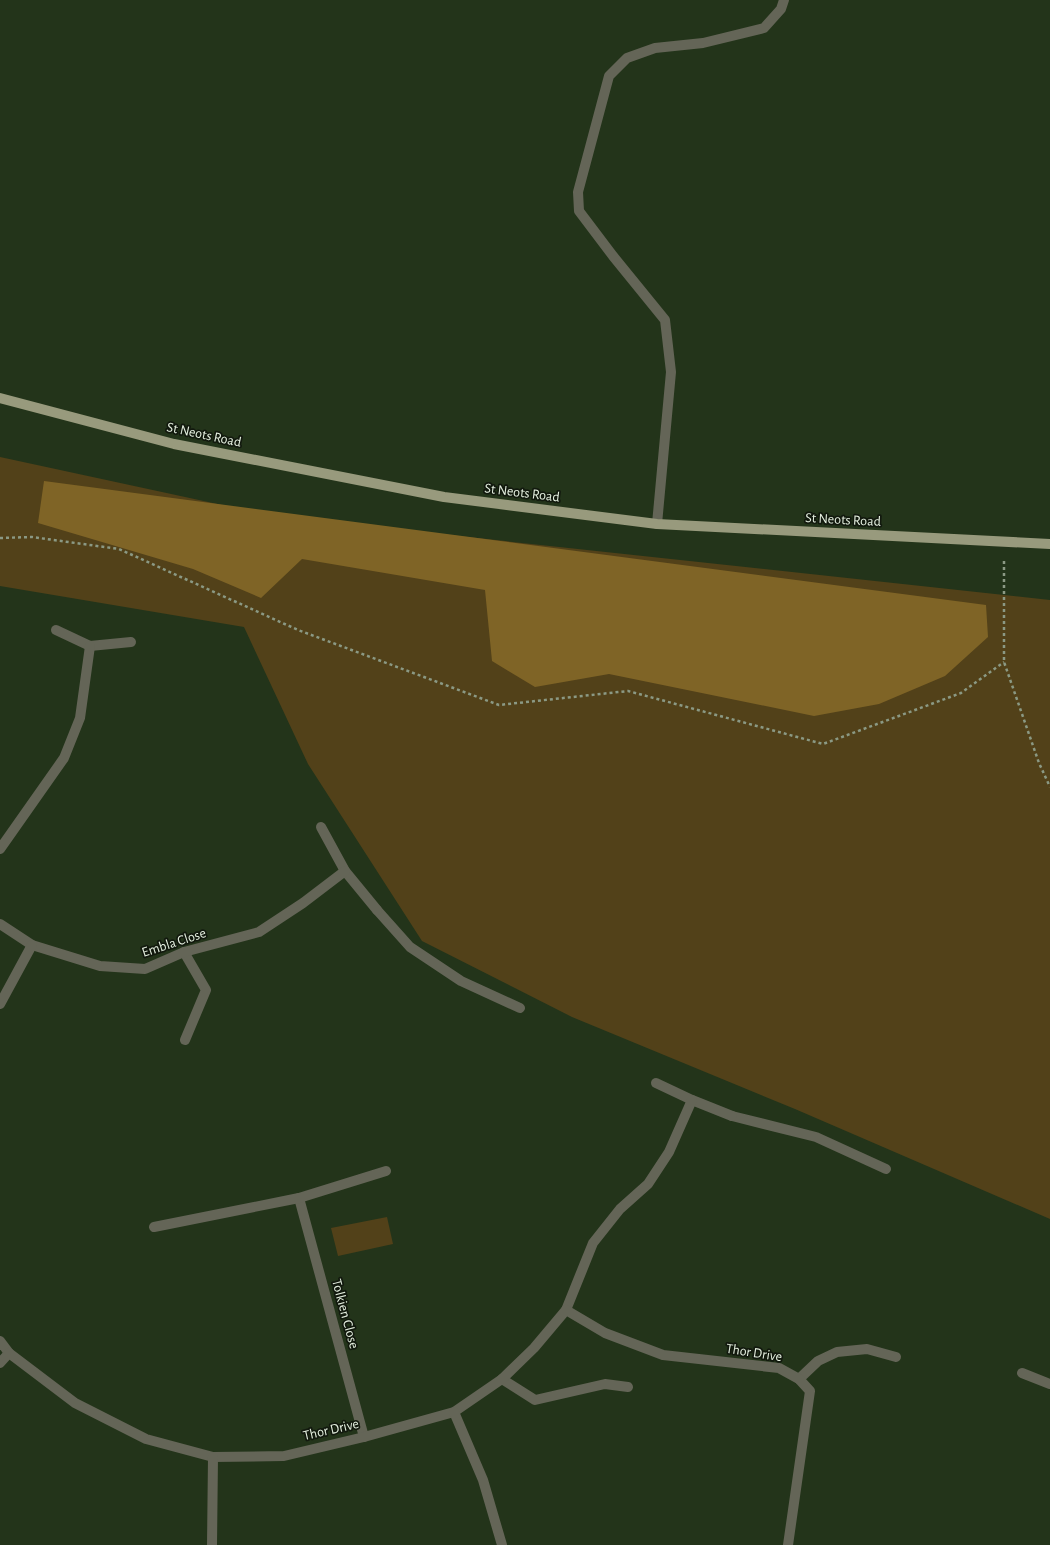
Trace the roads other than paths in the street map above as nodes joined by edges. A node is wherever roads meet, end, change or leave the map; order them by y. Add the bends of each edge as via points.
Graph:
1 (784, 0) edge
2 (0, 398) edge
3 (657, 524) junction
4 (1050, 544) edge
5 (56, 630) dead end
6 (131, 642) dead end
7 (90, 646) junction
8 (320, 827) dead end
9 (0, 849) edge
10 (345, 871) junction
11 (0, 924) edge
12 (32, 945) junction
13 (184, 952) junction
14 (0, 1004) edge
15 (520, 1008) dead end
16 (184, 1040) dead end
17 (656, 1083) dead end
18 (692, 1100) junction
19 (886, 1169) dead end
20 (386, 1171) dead end
21 (299, 1198) junction
22 (154, 1227) dead end
23 (566, 1310) junction
24 (0, 1341) edge
25 (9, 1353) junction
26 (896, 1357) dead end
27 (0, 1363) edge
28 (1022, 1373) dead end
29 (502, 1379) junction
30 (799, 1379) junction
31 (1050, 1384) edge
32 (628, 1387) dead end
33 (454, 1412) junction
34 (364, 1437) junction
35 (213, 1457) junction
36 (212, 1545) edge
37 (502, 1545) edge
38 (788, 1545) edge

1 - 3 street via 781,9 764,28 703,43 655,48 627,58 609,76 578,192 579,211 665,320 671,372
2 - 3 main road, St Neots Road via 174,444 444,497
3 - 4 main road, St Neots Road
5 - 7 street
6 - 7 street
7 - 9 street via 80,718 64,758
8 - 10 street
10 - 13 street, Embla Close via 259,932
10 - 15 street via 410,947 461,981
11 - 12 street, Embla Close
12 - 13 street, Embla Close via 100,966 145,969
12 - 14 street
13 - 16 street via 206,990
17 - 18 street
18 - 19 street via 732,1116 816,1137
18 - 23 street, Thor Drive via 669,1152 648,1184 620,1209 593,1243
20 - 21 street
21 - 22 street
21 - 34 street, Tolkien Close
23 - 29 street, Thor Drive via 534,1348
23 - 30 street, Thor Drive via 606,1333 663,1355 779,1368
24 - 25 street, Thor Drive
25 - 27 street
25 - 35 street, Thor Drive via 75,1403 146,1439
26 - 30 street via 867,1349 837,1352 818,1360
28 - 31 street
29 - 32 street via 535,1400 605,1384
29 - 33 street, Thor Drive
30 - 38 street, Thor Drive via 810,1391
33 - 34 street, Thor Drive
33 - 37 street via 483,1480
34 - 35 street, Thor Drive via 284,1456
35 - 36 street

